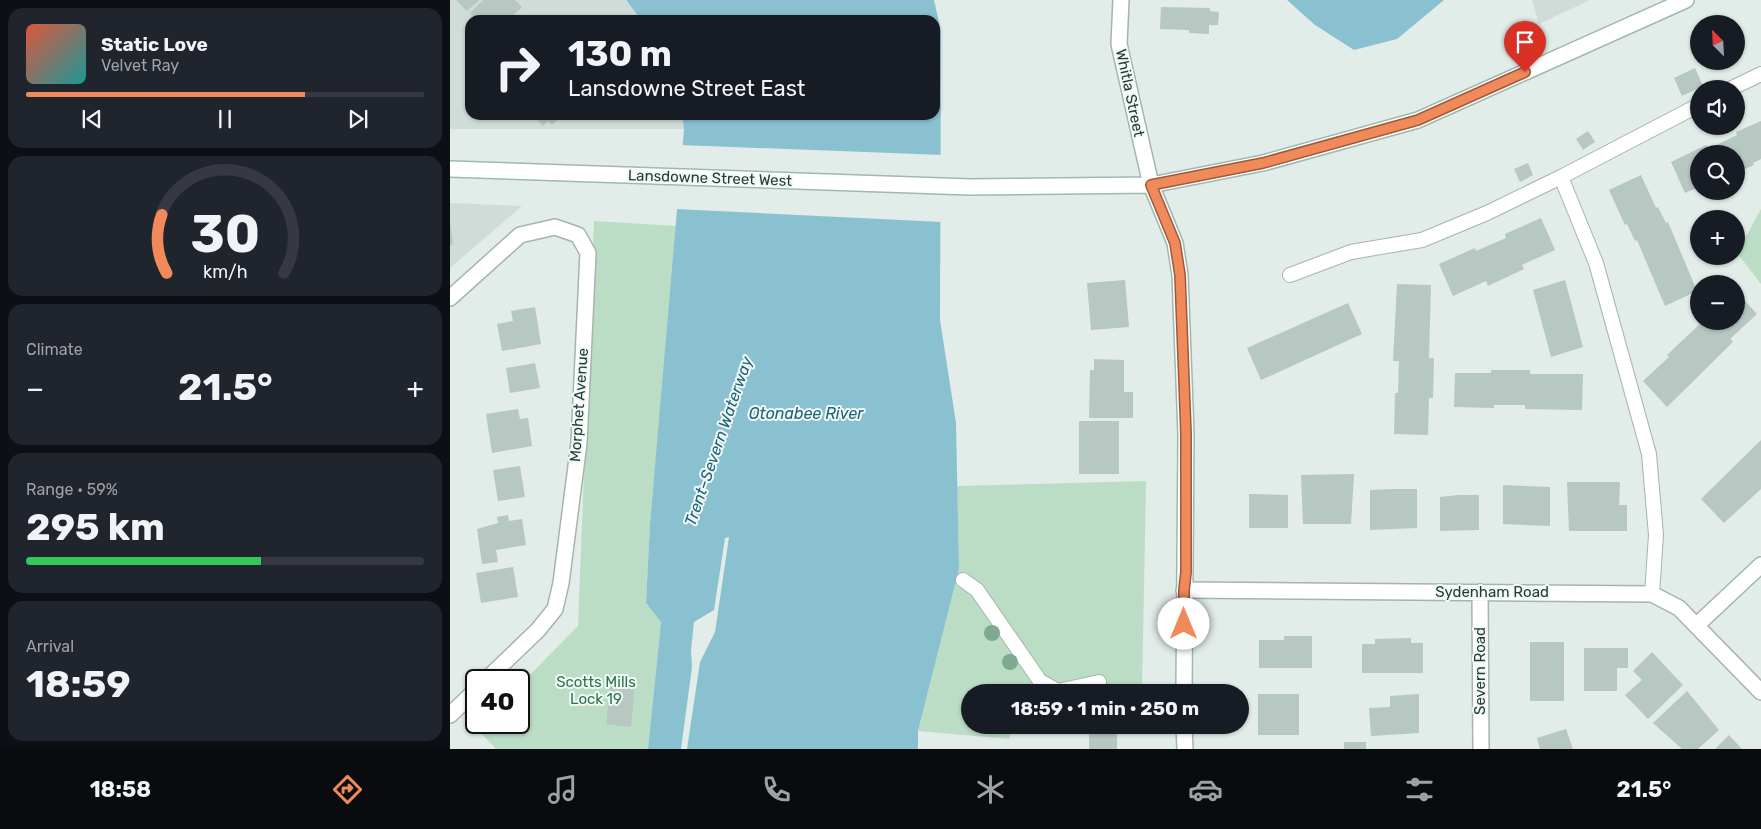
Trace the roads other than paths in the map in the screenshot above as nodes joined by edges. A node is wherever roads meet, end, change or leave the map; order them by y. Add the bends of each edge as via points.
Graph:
1 (1121, 0) edge
2 (1686, 0) edge
3 (1761, 74) edge
4 (1745, 82) edge
5 (1690, 110) edge
6 (450, 169) edge
7 (1561, 177) junction
8 (1151, 185) junction
9 (1290, 275) dead end
10 (450, 298) edge
11 (1761, 565) edge
12 (963, 580) dead end
13 (1184, 590) junction
14 (1480, 592) junction
15 (1652, 594) junction
16 (1697, 625) junction
17 (497, 669) edge
18 (1099, 682) dead end
19 (1184, 684) edge
20 (1761, 692) edge
21 (465, 701) edge
22 (450, 715) edge
23 (1184, 734) edge
24 (1184, 749) edge
25 (1481, 749) edge

1 - 8 street, Whitla Street via 1119,44
2 - 8 street, Lansdowne Street West via 1418,120 1263,163
3 - 4 lane
5 - 7 lane
6 - 8 street, Lansdowne Street West via 970,187
7 - 9 lane via 1422,240 1351,252
7 - 15 lane via 1596,263 1649,454 1656,535
8 - 13 street, Whitla Street via 1175,243 1180,275 1186,434
10 - 17 street, Morphet Avenue via 520,234 555,228 578,235 588,253 579,443 556,609
11 - 16 street
12 - 18 lane via 977,590 1040,681 1058,691
13 - 14 street, Sydenham Road
13 - 19 street, Whitla Street
14 - 15 street, Sydenham Road
14 - 25 street, Severn Road
15 - 16 street, Sydenham Road via 1679,608
16 - 20 street, Sydenham Road
21 - 22 street
23 - 24 street

